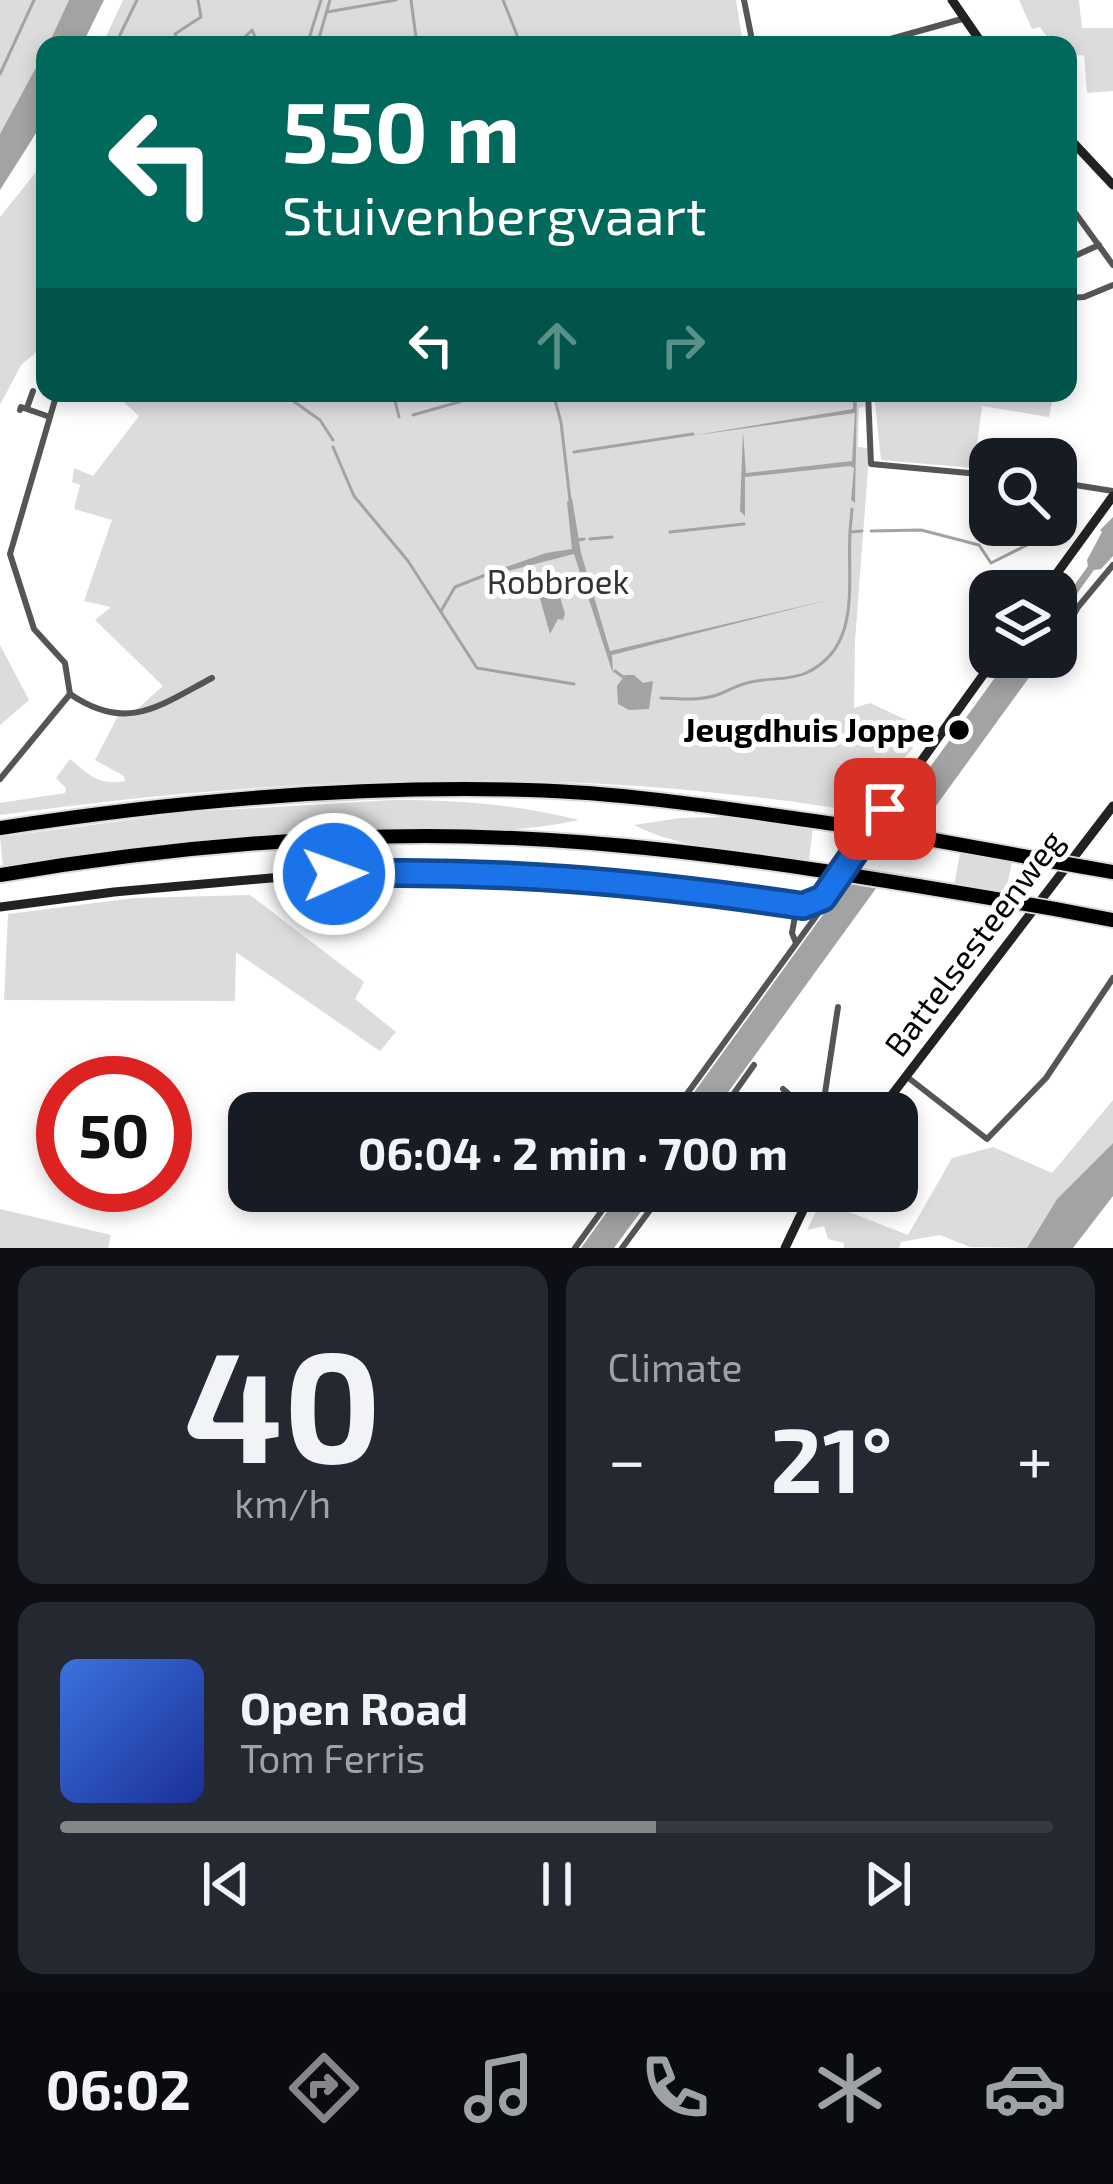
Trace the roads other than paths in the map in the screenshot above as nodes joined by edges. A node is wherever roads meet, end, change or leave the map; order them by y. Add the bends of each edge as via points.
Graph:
1 (744, 0) edge
2 (952, 0) edge
3 (962, 19) junction
4 (751, 36) edge
5 (901, 36) edge
6 (974, 36) edge
7 (1077, 146) edge
8 (1113, 184) edge
9 (1077, 215) edge
10 (1099, 245) junction
11 (1077, 256) edge
12 (1113, 265) edge
13 (1113, 285) edge
14 (1077, 297) edge
15 (33, 391) dead end
16 (54, 402) edge
17 (869, 402) edge
18 (50, 416) junction
19 (969, 473) edge
20 (1077, 486) edge
21 (1113, 494) edge
22 (1113, 565) edge
23 (1059, 570) edge
24 (1077, 609) edge
25 (212, 678) dead end
26 (981, 678) edge
27 (70, 694) junction
28 (0, 779) edge
29 (1113, 806) edge
30 (0, 828) edge
31 (1103, 869) edge
32 (0, 875) edge
33 (823, 898) junction
34 (797, 905) junction
35 (0, 907) edge
36 (1113, 920) edge
37 (796, 943) junction
38 (1113, 978) edge
39 (838, 1007) dead end
40 (754, 1065) dead end
41 (906, 1076) junction
42 (783, 1089) dead end
43 (688, 1092) edge
44 (735, 1092) edge
45 (786, 1092) edge
46 (826, 1092) edge
47 (894, 1092) edge
48 (601, 1212) edge
49 (649, 1212) edge
50 (802, 1212) edge
51 (574, 1248) edge
52 (622, 1248) edge
53 (784, 1248) edge

1 - 4 street
2 - 3 main road
3 - 5 street
3 - 6 main road
7 - 8 main road
9 - 10 street
10 - 11 street
10 - 12 street
13 - 14 street
15 - 18 street via 23,409
16 - 18 street
17 - 19 street via 872,464
18 - 27 street via 10,554 34,629 65,663
20 - 21 street
21 - 23 main road
22 - 24 street
25 - 27 street via 124,716
26 - 33 main road
27 - 28 street
29 - 41 main road, Battelsesteenweg
30 - 31 highway, bridge via 201,801 530,790 703,805
32 - 36 highway, bridge via 346,837 532,839 824,871
33 - 34 main road
33 - 37 street
34 - 35 main road via 604,879 428,872 271,878
34 - 37 street
37 - 43 street
38 - 41 street via 1046,1078 987,1139
39 - 46 street
40 - 44 street
41 - 47 main road, Battelsesteenweg
42 - 45 street
48 - 51 street
49 - 52 street
50 - 53 main road

